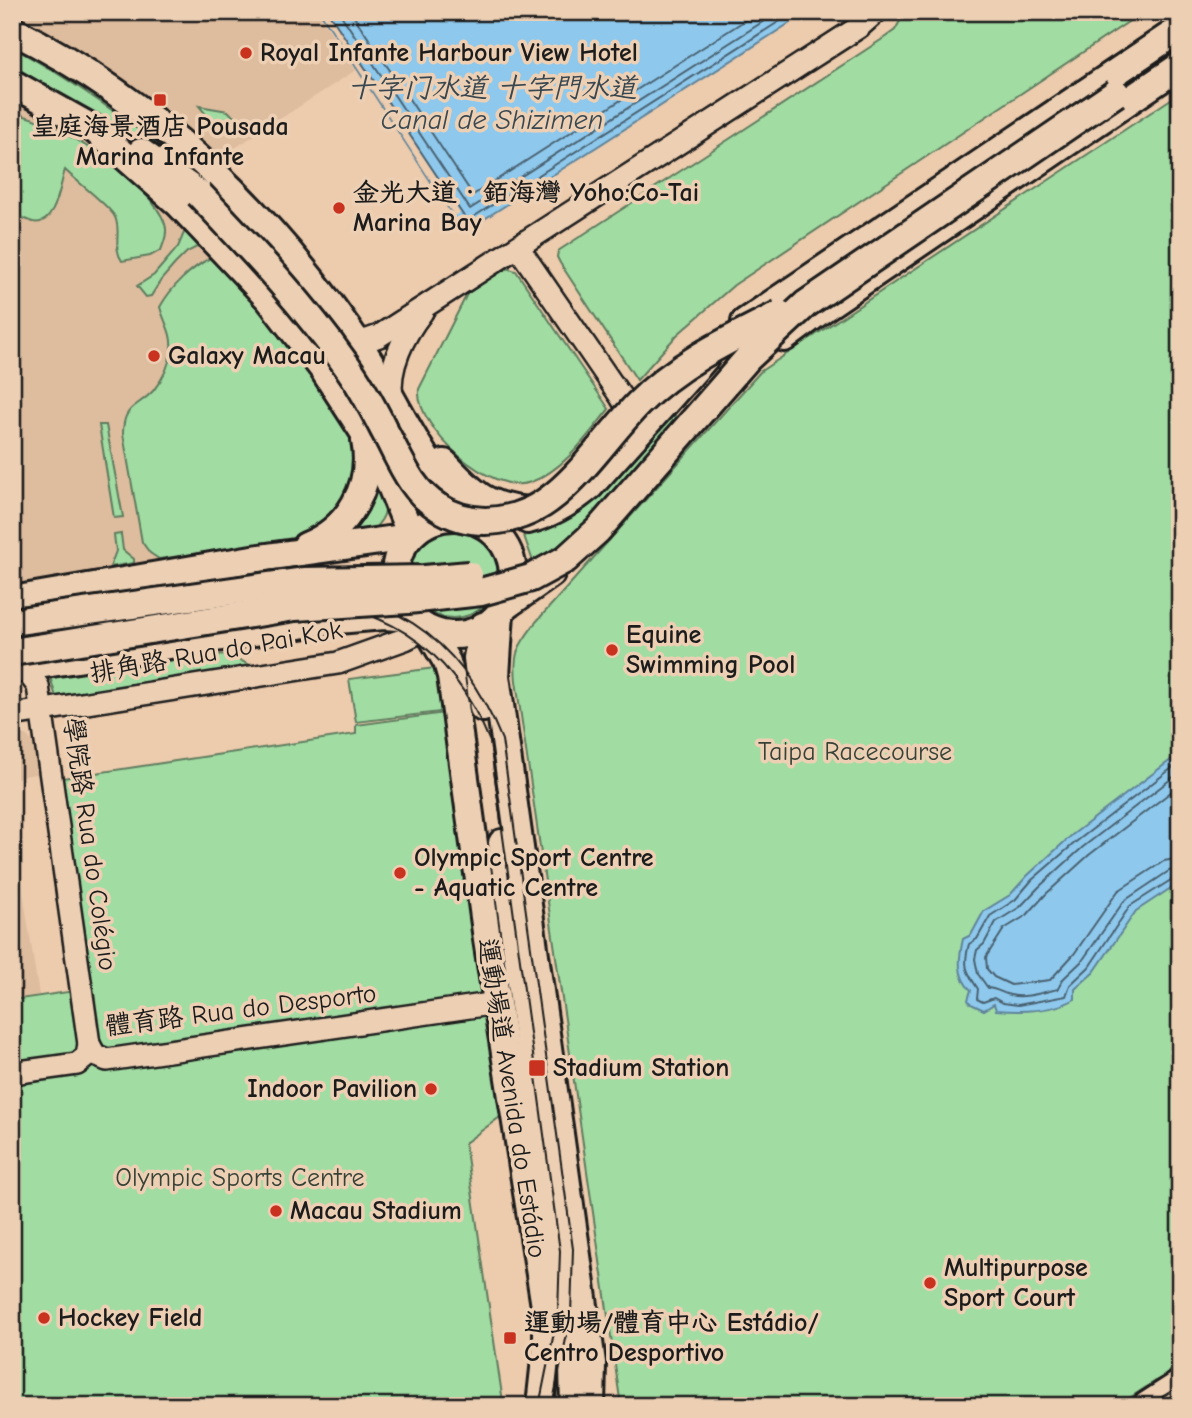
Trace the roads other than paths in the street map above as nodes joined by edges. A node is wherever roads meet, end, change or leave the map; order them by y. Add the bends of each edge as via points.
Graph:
1 (876, 12) edge
2 (1180, 29) edge
3 (12, 30) edge
4 (1180, 49) edge
5 (1180, 66) edge
6 (12, 83) edge
7 (94, 129) junction
8 (518, 247) junction
9 (808, 278) junction
10 (839, 280) junction
11 (428, 305) junction
12 (353, 337) junction
13 (398, 409) junction
14 (363, 431) junction
15 (419, 446) junction
16 (621, 453) junction
17 (384, 469) junction
18 (597, 479) junction
19 (480, 524) junction
20 (410, 536) junction
21 (281, 555) junction
22 (12, 600) edge
23 (495, 615) junction
24 (12, 622) edge
25 (421, 624) junction
26 (12, 652) edge
27 (12, 669) edge
28 (43, 710) junction
29 (12, 715) edge
30 (521, 991) junction
31 (497, 1003) junction
32 (89, 1044) junction
33 (12, 1073) edge
34 (565, 1240) junction
35 (1180, 1384) edge
36 (540, 1406) edge
37 (574, 1406) edge
38 (591, 1406) edge
39 (1146, 1406) edge

1 - 8 street
2 - 9 main road
3 - 12 main road via 87,72 151,117 210,167 264,222
4 - 10 main road, bridge
5 - 23 main road via 768,350 732,383 585,548
6 - 7 main road
7 - 10 main road, bridge via 154,159 199,194 312,317 363,389 412,484 438,507 471,520 521,516 541,505 664,381 706,352
7 - 14 main road via 179,204 269,299
8 - 11 street
8 - 16 street via 628,410 630,424
9 - 16 main road via 727,336
9 - 24 main road, bridge via 737,338 590,516 525,563 446,578 304,581
10 - 26 main road, bridge via 786,320 747,358 598,530 566,559 531,578 481,592 296,607
11 - 12 street via 372,340
11 - 13 street via 397,358 390,388
12 - 13 main road
13 - 15 main road
13 - 18 main road via 460,480 502,509 548,508
14 - 17 main road
14 - 21 main road via 366,473 347,518 321,540
15 - 17 main road via 422,461 413,474 400,479
15 - 19 main road via 438,477
16 - 18 main road
17 - 20 main road
18 - 19 main road via 572,500 540,517
19 - 20 main road via 461,517 439,519
19 - 23 main road via 502,542 510,560 511,589
20 - 21 main road
20 - 25 main road via 398,557 395,579 401,601
21 - 22 main road
23 - 25 main road via 470,633 456,636 442,635
23 - 30 main road, 運動場道 Avenida do Estádio via 478,649 478,670
23 - 34 main road, 運動場道 Avenida do Estádio via 496,676
25 - 27 main road via 384,616 326,621
25 - 28 street, 排角路 Rua do Pai Kok via 405,639 338,663
25 - 31 main road, 運動場道 Avenida do Estádio via 452,676
27 - 28 street, 學院路 Rua do Colégio via 34,678
28 - 29 street, 排角路 Rua do Pai Kok
28 - 32 street, 學院路 Rua do Colégio
30 - 31 main road via 515,1001
30 - 34 main road, 運動場道 Avenida do Estádio
31 - 32 street, 體育路 Rua do Desporto via 107,1060 95,1055
31 - 36 main road, 運動場道 Avenida do Estádio via 547,1320
32 - 33 street, 體育路 Rua do Desporto via 86,1056 77,1064
34 - 37 main road, 運動場道 Avenida do Estádio
34 - 38 main road, 運動場道 Avenida do Estádio via 592,1363
35 - 39 main road

